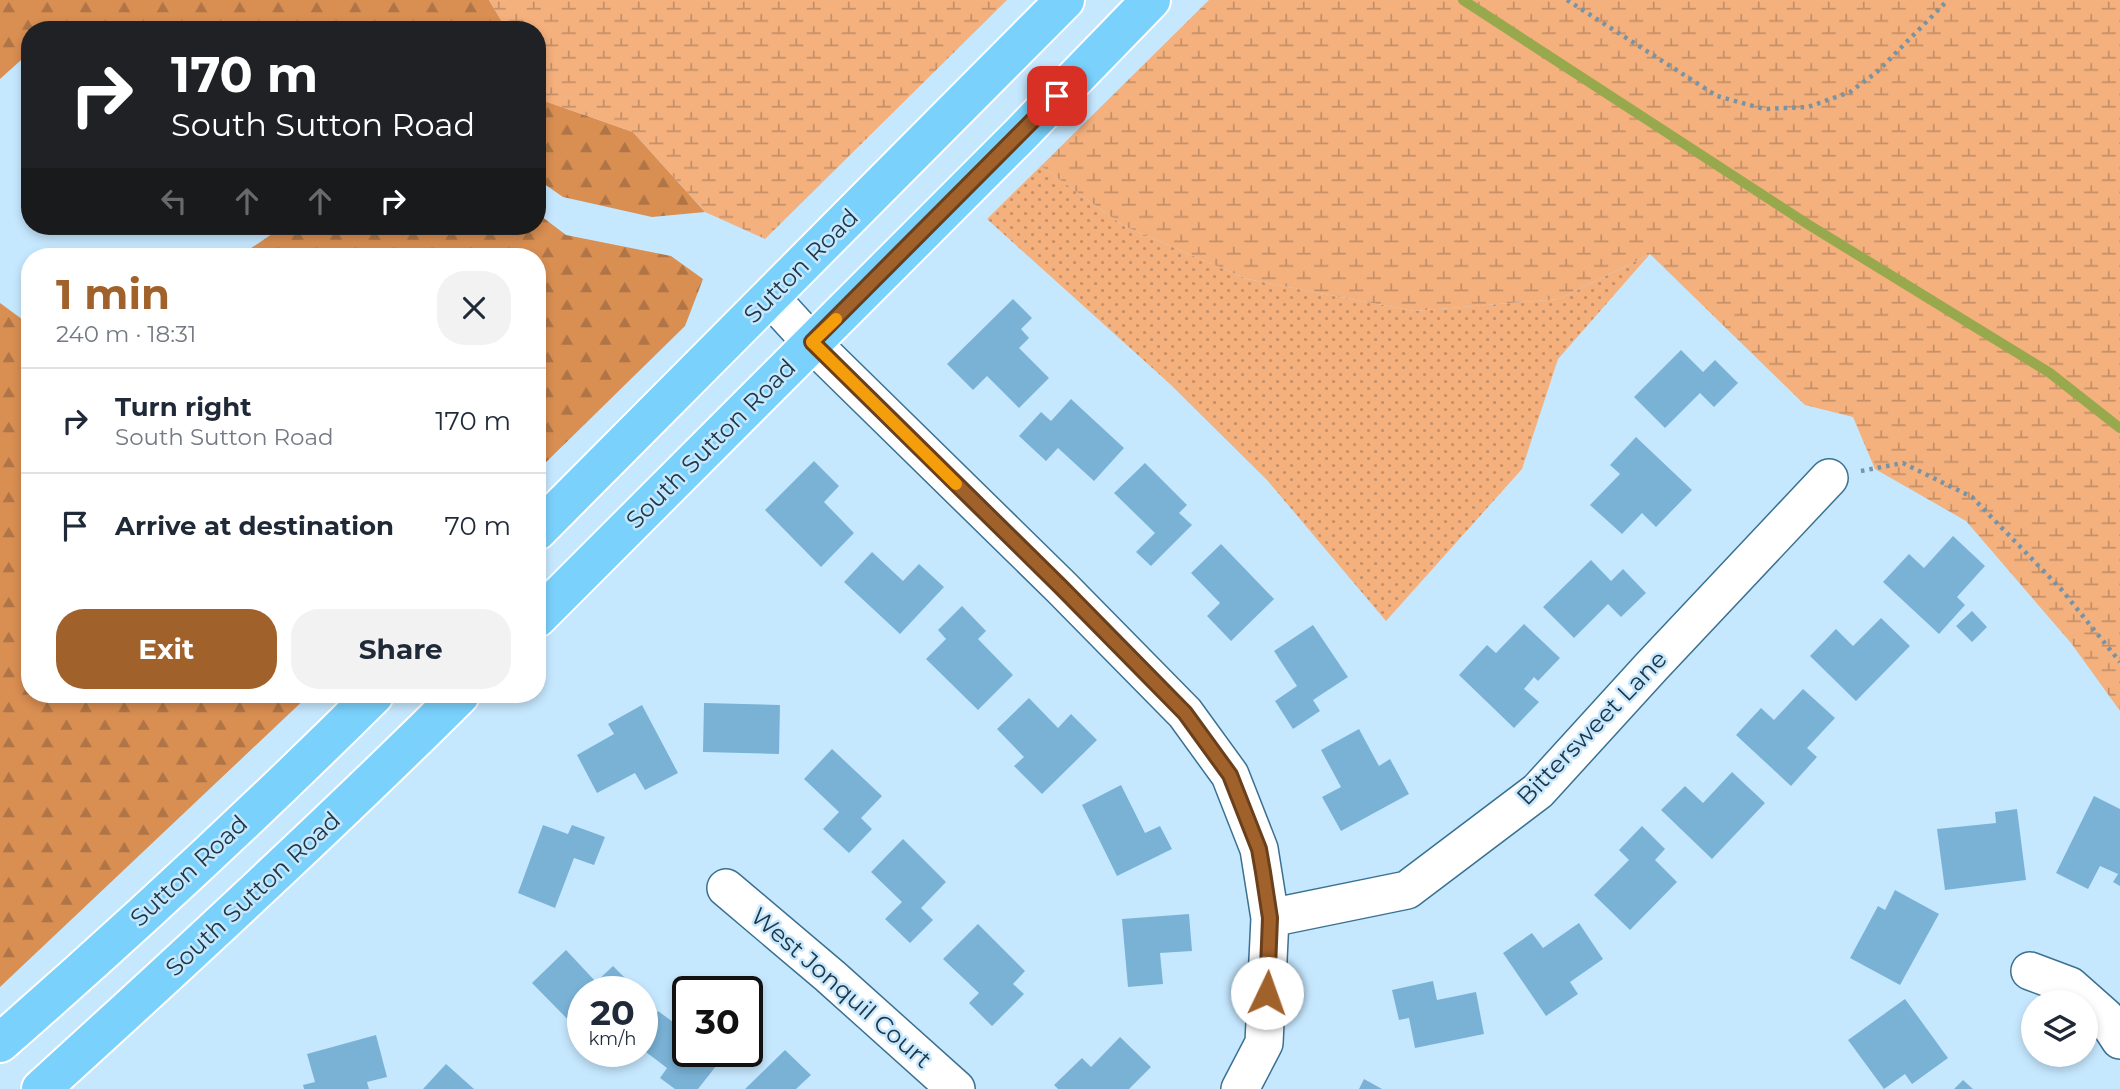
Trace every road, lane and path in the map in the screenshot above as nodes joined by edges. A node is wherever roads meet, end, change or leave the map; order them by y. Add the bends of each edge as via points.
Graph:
1 (1065, 0) edge
2 (1150, 0) edge
3 (1567, 0) edge
4 (1948, 0) edge
5 (770, 297) junction
6 (812, 342) junction
7 (1829, 478) joint
8 (546, 522) edge
9 (546, 609) edge
10 (2120, 662) edge
11 (366, 703) edge
12 (452, 703) edge
13 (726, 888) dead end
14 (1270, 918) junction
15 (2030, 971) dead end
16 (2120, 1040) edge
17 (0, 1043) edge
18 (41, 1089) edge
19 (956, 1089) edge
20 (1240, 1089) edge

1 - 5 main road, Sutton Road
2 - 6 main road, South Sutton Road
3 - 4 path via 1717,96 1764,109 1808,107 1850,92 1877,72
5 - 6 street
5 - 8 main road, Sutton Road
6 - 9 main road, South Sutton Road
6 - 14 street via 1185,713 1230,775 1259,849
7 - 10 path via 1903,463 1972,497 2061,589
7 - 14 street, Bittersweet Lane via 1538,791 1407,890
11 - 17 main road, Sutton Road
12 - 18 main road, South Sutton Road via 261,888
13 - 19 street, West Jonquil Court
14 - 20 street via 1264,1044
15 - 16 street via 2070,986 2105,1017

